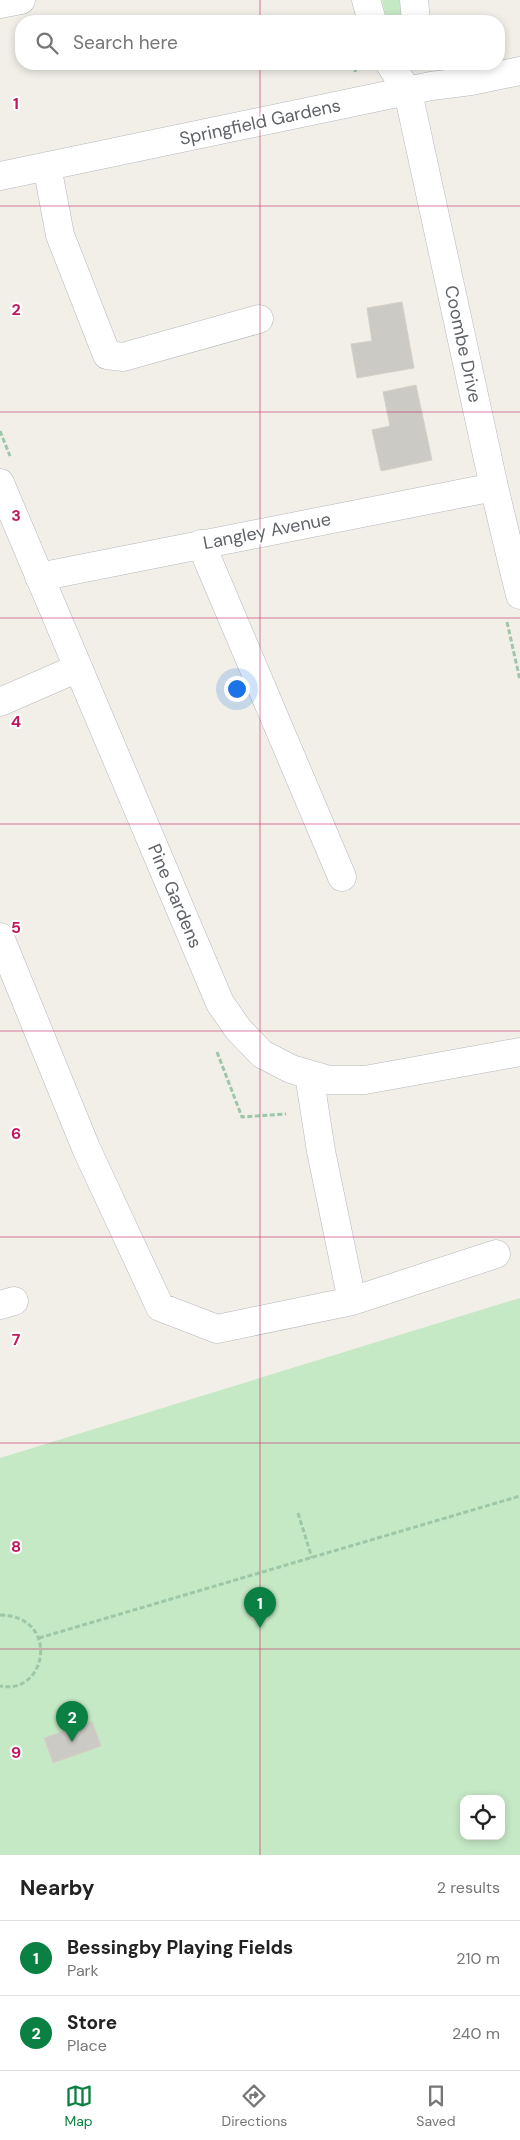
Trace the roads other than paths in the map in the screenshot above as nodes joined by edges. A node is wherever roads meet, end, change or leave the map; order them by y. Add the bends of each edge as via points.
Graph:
1 (21, 0) edge
2 (366, 0) edge
3 (414, 0) edge
4 (0, 4) edge
5 (370, 15) edge
6 (415, 15) edge
7 (394, 70) edge
8 (411, 70) edge
9 (520, 71) edge
10 (408, 92) junction
11 (46, 166) junction
12 (0, 176) edge
13 (259, 319) dead end
14 (0, 483) edge
15 (494, 487) junction
16 (201, 544) junction
17 (39, 576) junction
18 (520, 595) edge
19 (78, 668) junction
20 (0, 702) edge
21 (342, 877) dead end
22 (0, 937) edge
23 (520, 1052) edge
24 (309, 1074) junction
25 (496, 1254) dead end
26 (352, 1301) junction

1 - 4 street
2 - 5 street
3 - 6 street
7 - 10 street, Coombe Drive
8 - 10 street, Coombe Drive
9 - 10 street, Springfield Gardens
10 - 11 street, Springfield Gardens
10 - 15 street, Coombe Drive
11 - 12 street, Springfield Gardens
11 - 13 street via 60,235 107,355 122,357
14 - 17 street, Pine Gardens
15 - 16 street, Langley Avenue
15 - 18 street, Coombe Drive
16 - 17 street, Langley Avenue
16 - 21 street
17 - 19 street, Pine Gardens
19 - 20 street
19 - 24 street, Pine Gardens via 220,1003 238,1029 262,1054
22 - 26 street via 86,1148 160,1307 217,1329
23 - 24 street, Pine Gardens via 365,1080 329,1080
24 - 26 street via 321,1151
25 - 26 street

